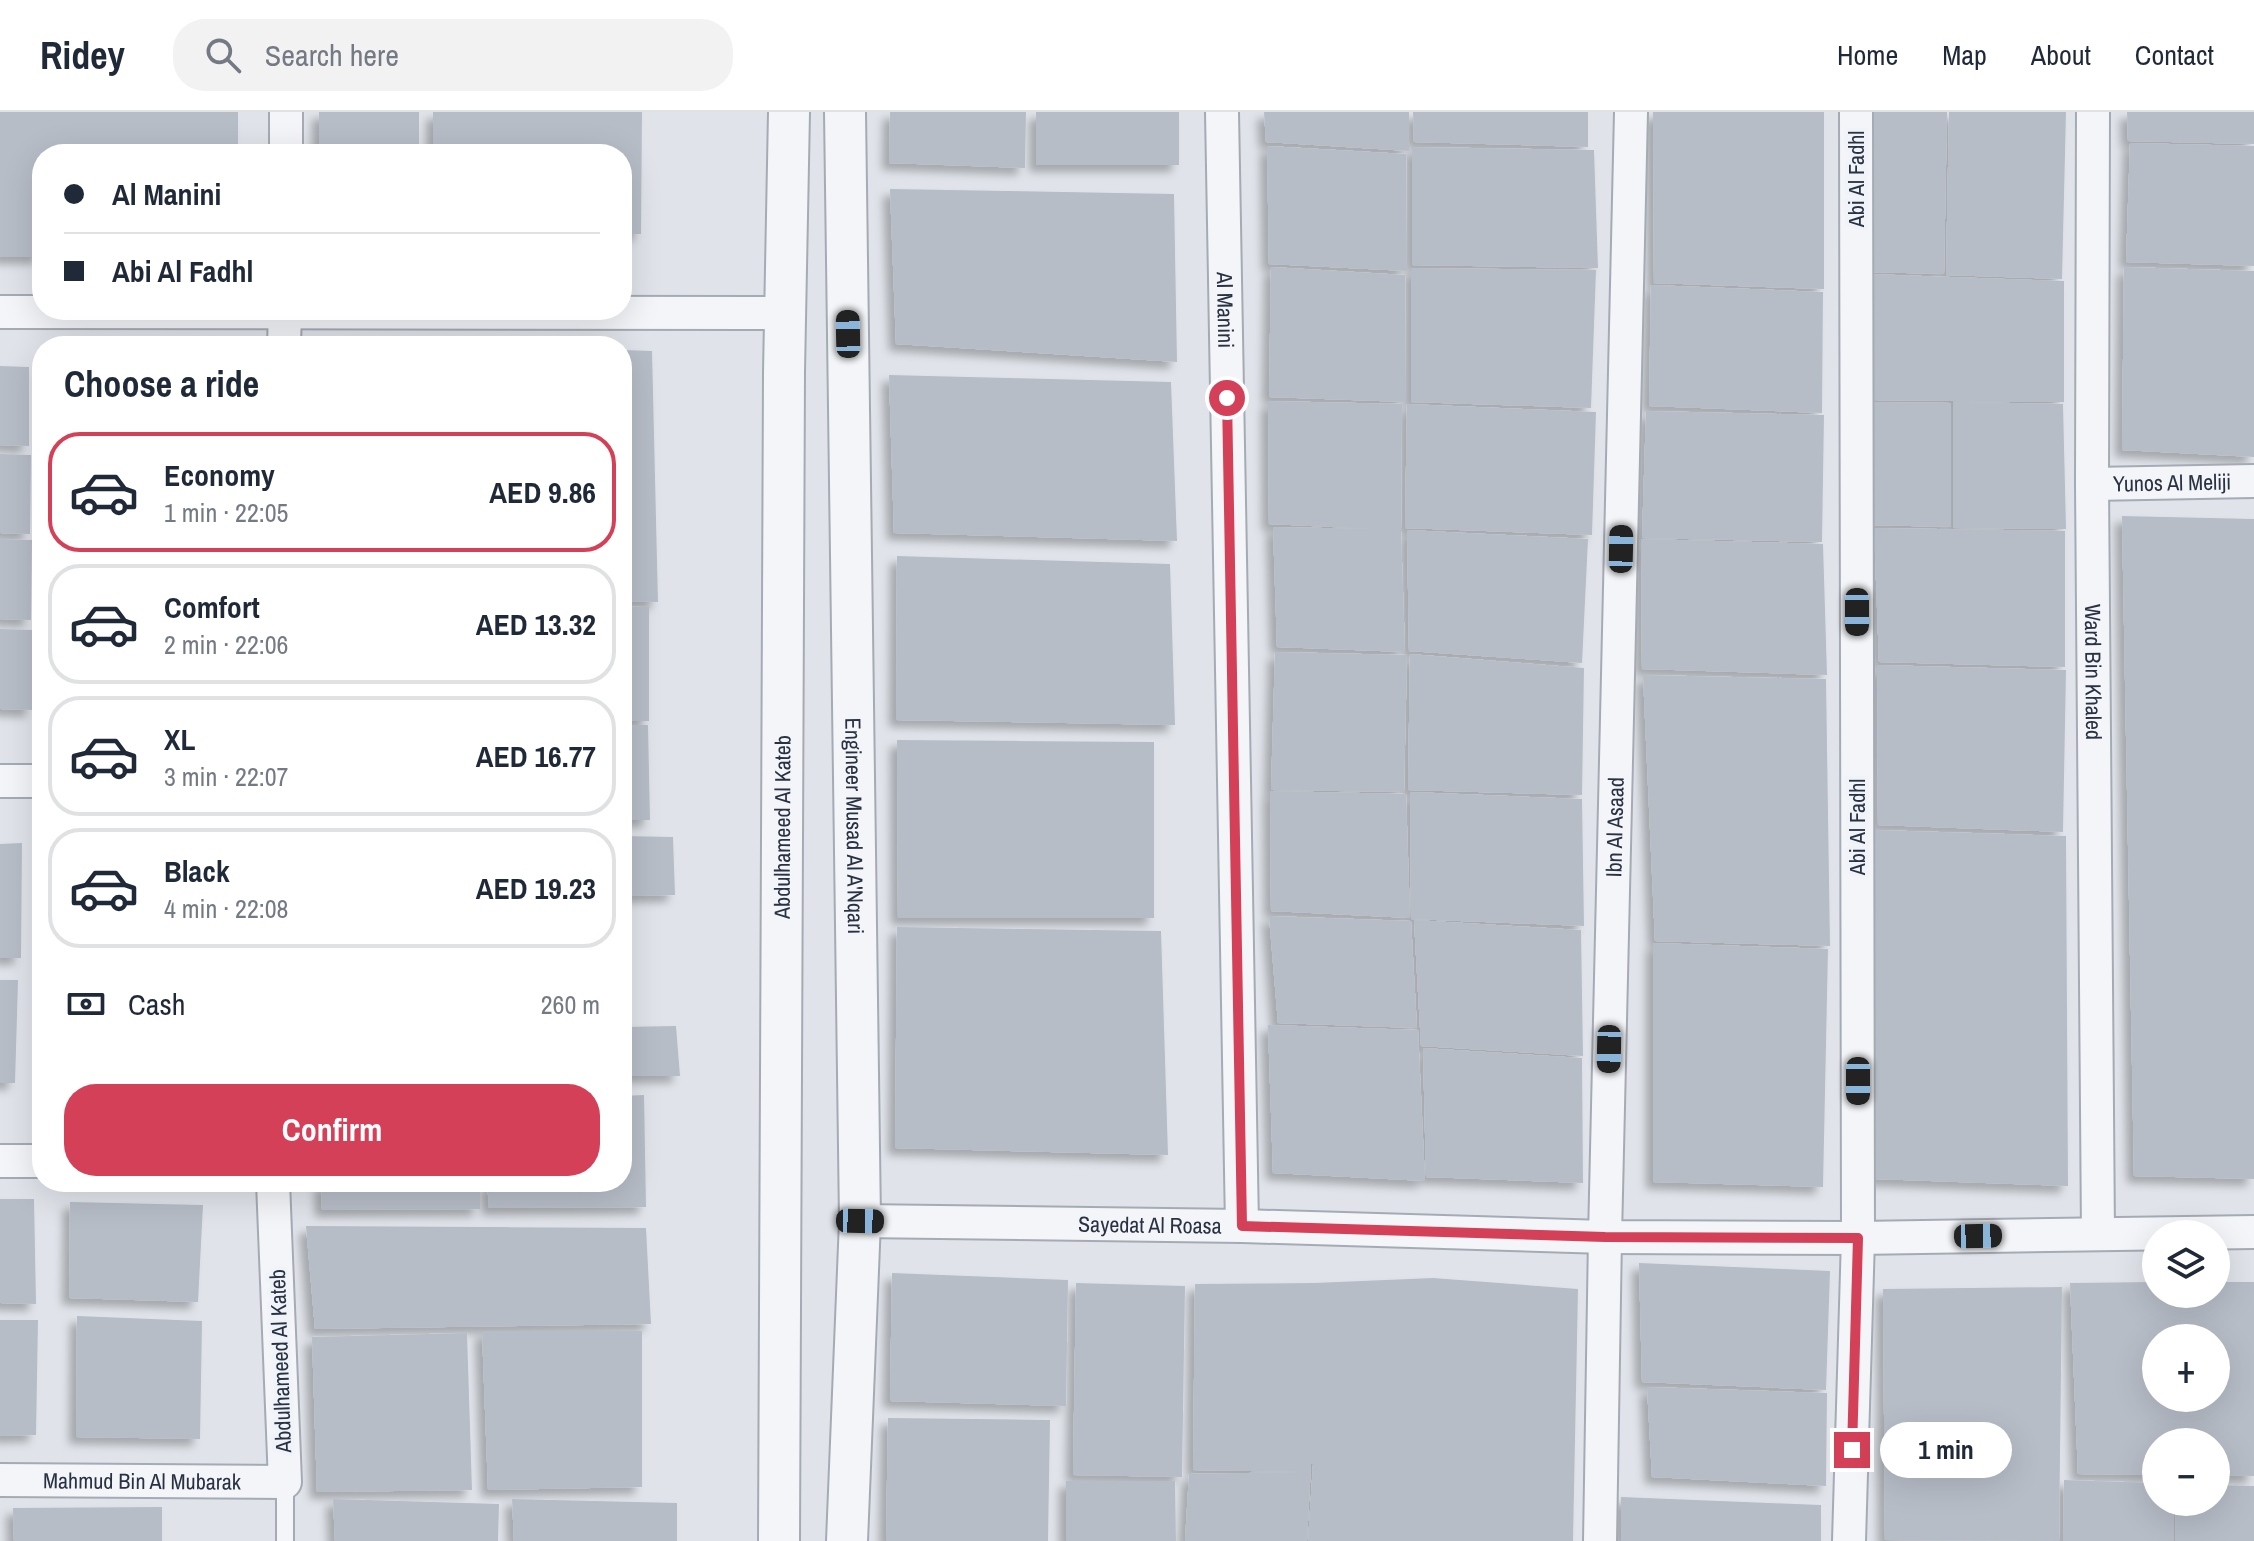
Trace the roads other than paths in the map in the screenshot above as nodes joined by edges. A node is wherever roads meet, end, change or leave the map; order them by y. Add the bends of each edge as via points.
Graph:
1 (286, 112) edge
2 (789, 112) edge
3 (845, 112) edge
4 (1222, 112) edge
5 (1631, 112) edge
6 (1856, 112) edge
7 (2093, 112) edge
8 (286, 144) edge
9 (0, 312) edge
10 (32, 312) edge
11 (632, 313) edge
12 (785, 313) junction
13 (2254, 481) edge
14 (2092, 484) junction
15 (0, 781) edge
16 (32, 781) edge
17 (0, 1161) edge
18 (32, 1161) edge
19 (273, 1192) edge
20 (860, 1221) junction
21 (1242, 1226) junction
22 (2254, 1232) edge
23 (2098, 1234) junction
24 (1605, 1237) junction
25 (1858, 1238) junction
26 (0, 1480) edge
27 (285, 1482) junction
28 (285, 1541) edge
29 (779, 1541) edge
30 (847, 1541) edge
31 (1600, 1541) edge
32 (1849, 1541) edge

1 - 8 street
2 - 12 street, Abdulhameed Al Kateb
3 - 20 street, Engineer Musad Al A'Nqari
4 - 21 street, Al Manini
5 - 24 street, Ibn Al Asaad
6 - 25 street, Abi Al Fadhl
7 - 14 street, Ward Bin Khaled
9 - 10 street
11 - 12 street
12 - 29 street, Abdulhameed Al Kateb
13 - 14 street, Yunos Al Meliji
14 - 23 street, Ward Bin Khaled
15 - 16 street
17 - 18 street
19 - 27 street, Abdulhameed Al Kateb
20 - 21 street, Sayedat Al Roasa
20 - 30 street, Engineer Musad Al A'Nqari
21 - 24 street, Sayedat Al Roasa
22 - 23 street, Sayedat Al Roasa
23 - 25 street, Sayedat Al Roasa
24 - 25 street, Sayedat Al Roasa
24 - 31 street, Ibn Al Asaad
25 - 32 street, Abi Al Fadhl
26 - 27 street, Mahmud Bin Al Mubarak
27 - 28 lane, Abdulhameed Al Kateb

